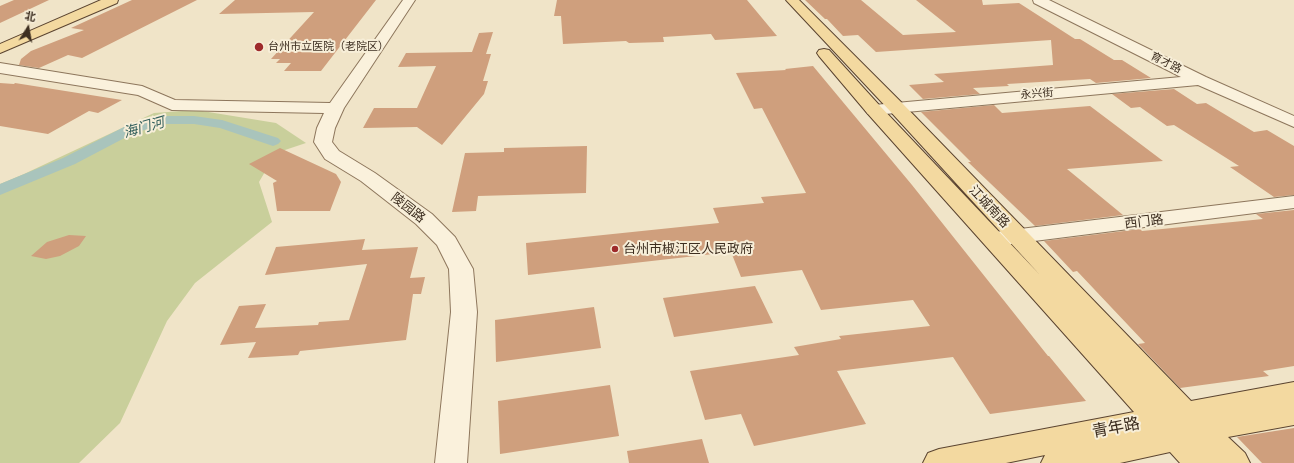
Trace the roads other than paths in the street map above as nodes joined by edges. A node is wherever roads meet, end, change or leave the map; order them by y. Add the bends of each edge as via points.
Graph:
1 (112, 0) edge
2 (410, 0) edge
3 (777, 0) edge
4 (792, 0) edge
5 (1039, 0) edge
6 (0, 49) edge
7 (0, 68) edge
8 (1200, 80) junction
9 (896, 107) junction
10 (336, 108) junction
11 (874, 110) junction
12 (1294, 122) edge
13 (1294, 202) edge
14 (1018, 238) junction
15 (995, 240) junction
16 (1294, 393) edge
17 (1294, 413) edge
18 (1180, 426) junction
19 (451, 463) edge
20 (939, 463) edge
21 (1057, 463) edge
22 (1200, 463) edge
23 (1234, 463) edge

1 - 6 main road
2 - 10 street, 陵园路
3 - 11 main road, 江城南路
4 - 9 main road, 江城南路
5 - 8 street, 育才路
7 - 10 street via 142,92 172,105
8 - 9 street, 永兴街
8 - 12 street, 育才路
9 - 11 street, 永兴街
9 - 14 main road, 江城南路
10 - 19 street, 陵园路 via 326,128 323,142 332,155 368,176 424,219 447,242 461,269 464,312
11 - 15 main road, 江城南路
13 - 14 street, 西门路
14 - 15 street, 西门路
14 - 18 main road, 江城南路
15 - 18 main road, 江城南路
16 - 18 main road, 青年路
17 - 18 main road
18 - 20 main road, 青年路
18 - 21 main road
18 - 22 main road
18 - 23 main road

